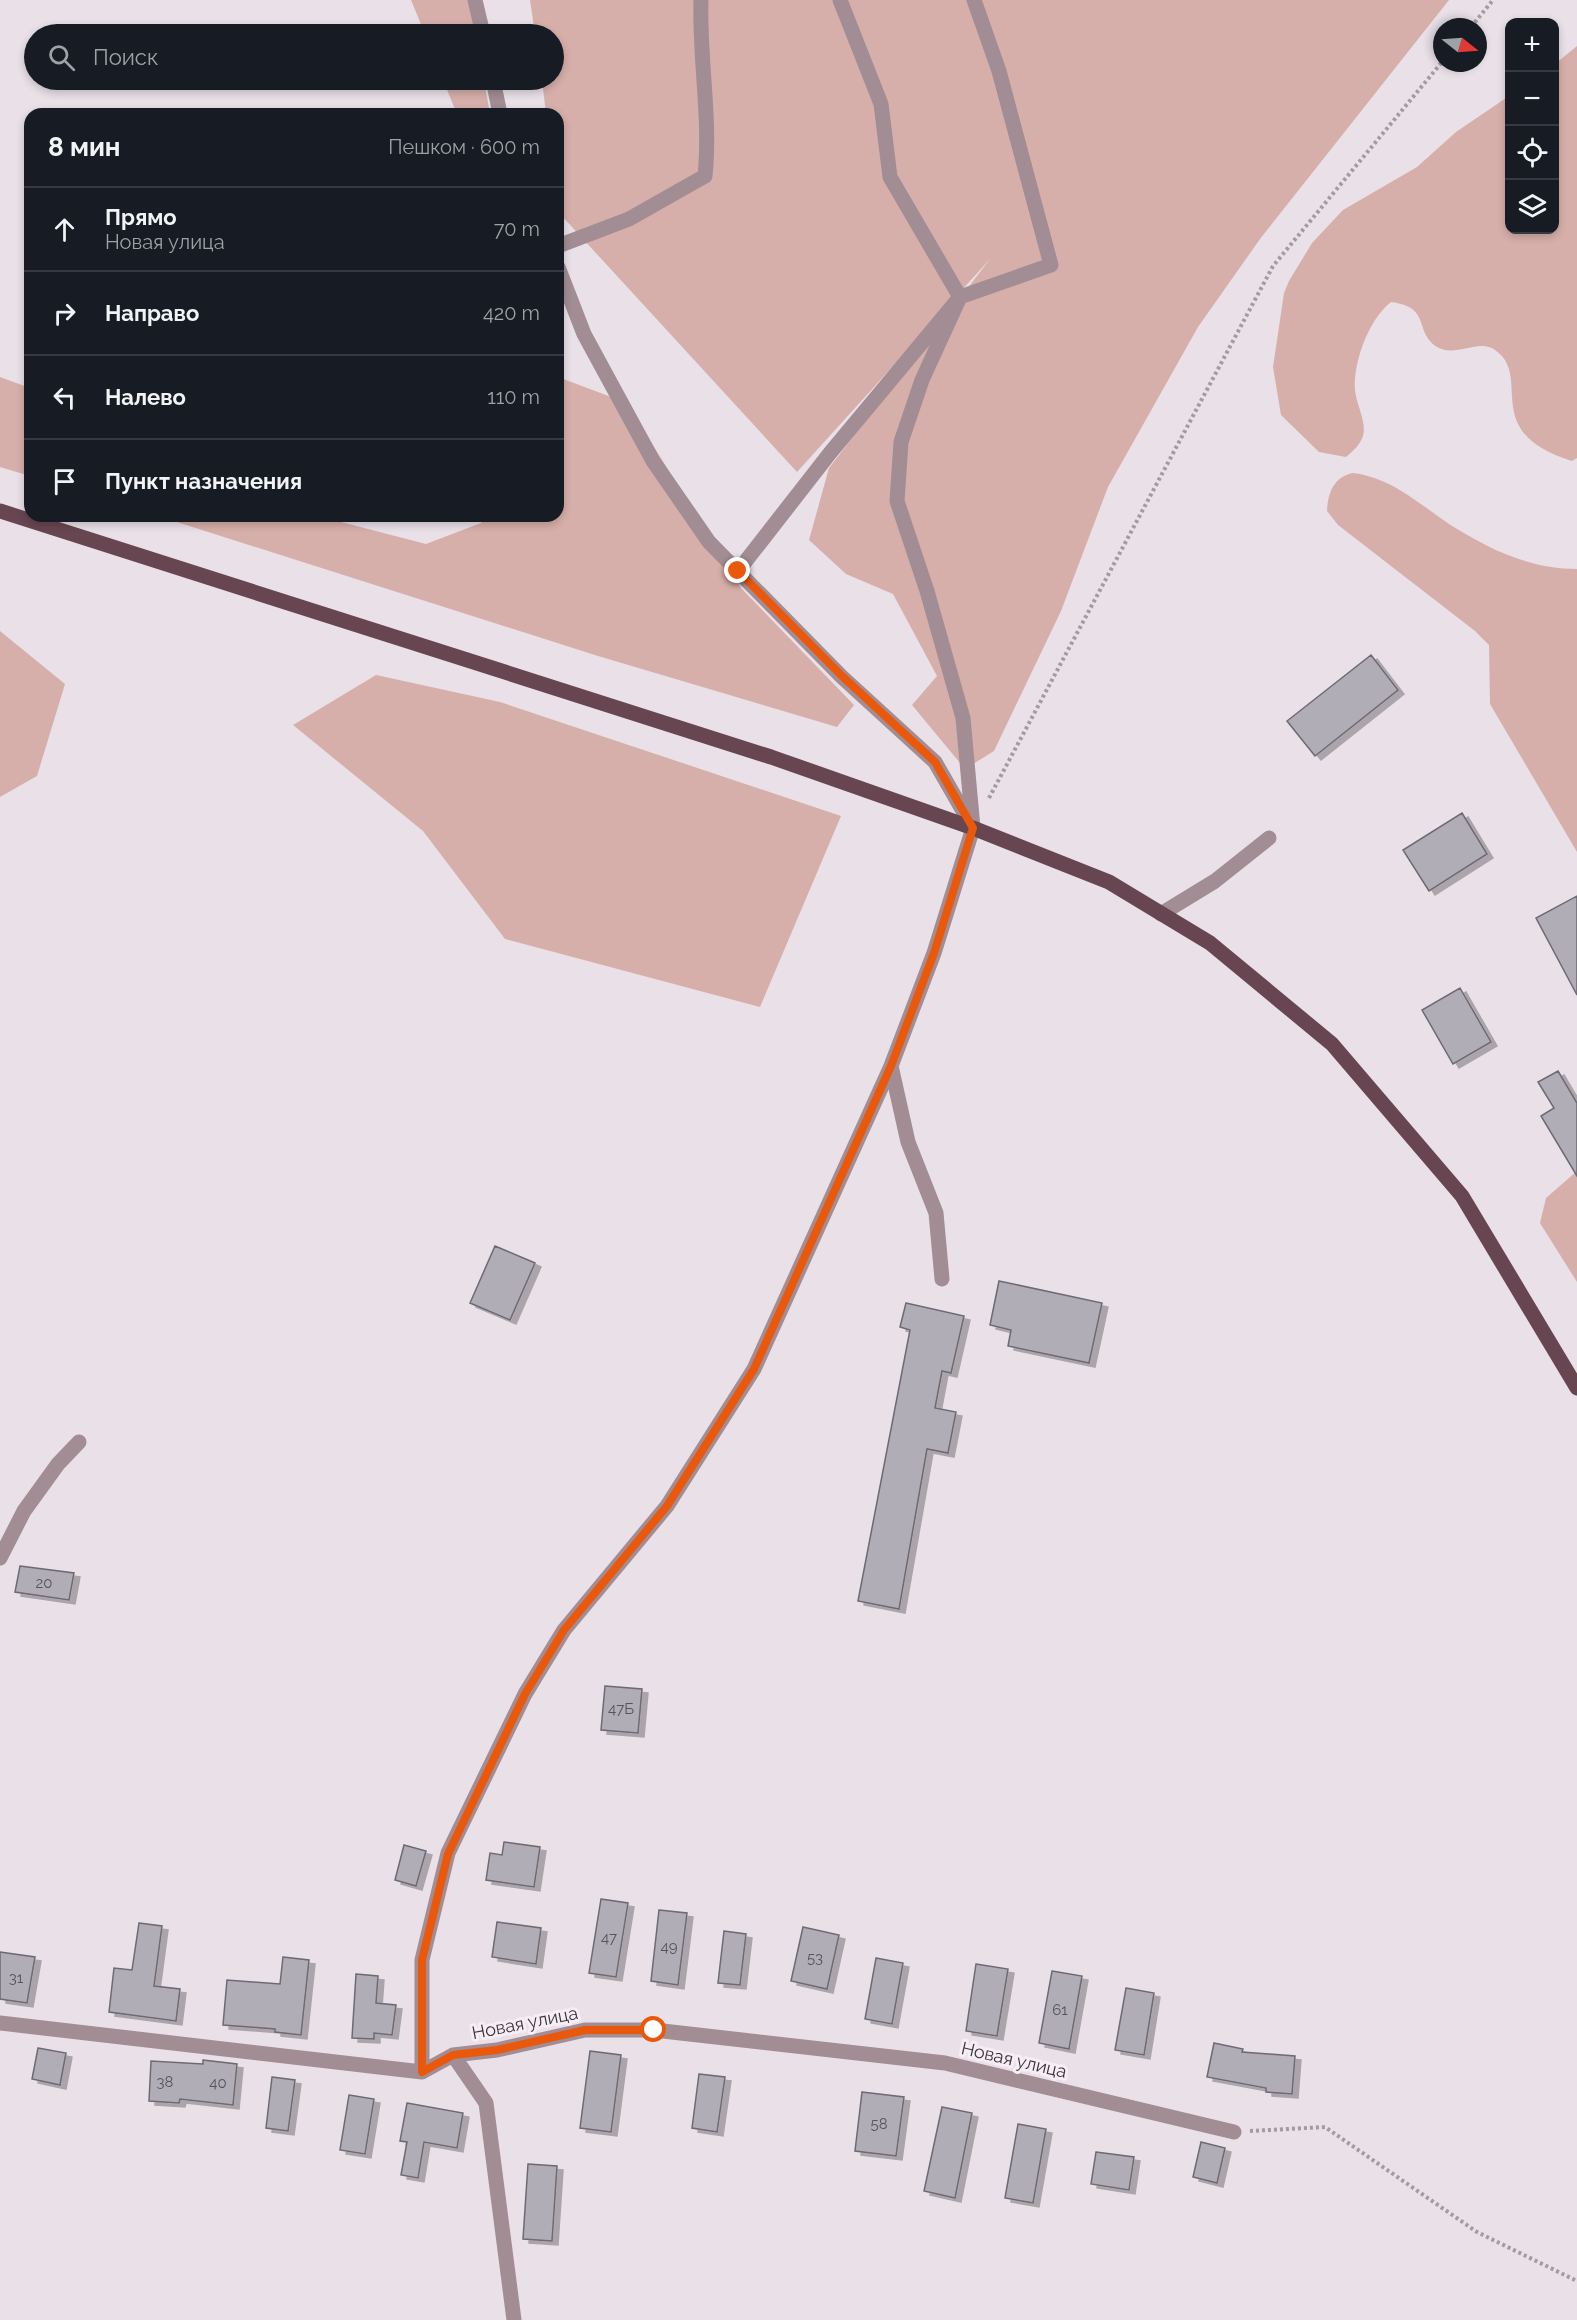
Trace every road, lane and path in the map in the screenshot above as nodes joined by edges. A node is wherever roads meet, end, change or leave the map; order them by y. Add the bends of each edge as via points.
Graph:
1 (475, 0) edge
2 (701, 0) edge
3 (840, 0) edge
4 (974, 0) edge
5 (1493, 0) edge
6 (1478, 18) edge
7 (481, 24) edge
8 (1434, 72) edge
9 (495, 90) edge
10 (500, 108) edge
11 (564, 244) edge
12 (564, 282) edge
13 (960, 297) junction
14 (0, 511) edge
15 (24, 519) edge
16 (34, 522) edge
17 (738, 571) junction
18 (973, 828) junction
19 (1269, 838) dead end
20 (1161, 914) junction
21 (891, 1066) junction
22 (942, 1278) dead end
23 (1577, 1388) edge
24 (79, 1442) dead end
25 (0, 1558) edge
26 (0, 2023) edge
27 (453, 2055) junction
28 (422, 2072) junction
29 (1234, 2132) joint
30 (1577, 2281) edge
31 (514, 2320) edge

1 - 7 street
2 - 11 street via 700,42 709,140 705,176 629,219
3 - 13 street via 881,104 890,177
4 - 13 street via 999,71 1051,265
5 - 6 path
8 - 18 path via 1273,266
9 - 10 street
12 - 17 street via 584,333 653,461 709,542
13 - 17 street
13 - 18 street via 922,380 901,442 897,501 963,718
14 - 15 main road
16 - 18 main road via 760,754
17 - 18 street via 935,762
18 - 20 main road via 1109,882
18 - 21 street via 934,953
19 - 20 street via 1215,881
20 - 23 main road via 1210,943 1332,1044 1462,1196
21 - 22 street via 908,1142 936,1213
21 - 28 street via 754,1369 667,1506 564,1630 525,1694 448,1854 422,1960
24 - 25 street via 24,1511
26 - 28 street
27 - 28 street, Новая улица
27 - 29 street, Новая улица via 497,2050 585,2030 654,2030 945,2063
27 - 31 street via 486,2103
29 - 30 path via 1325,2127 1477,2232

